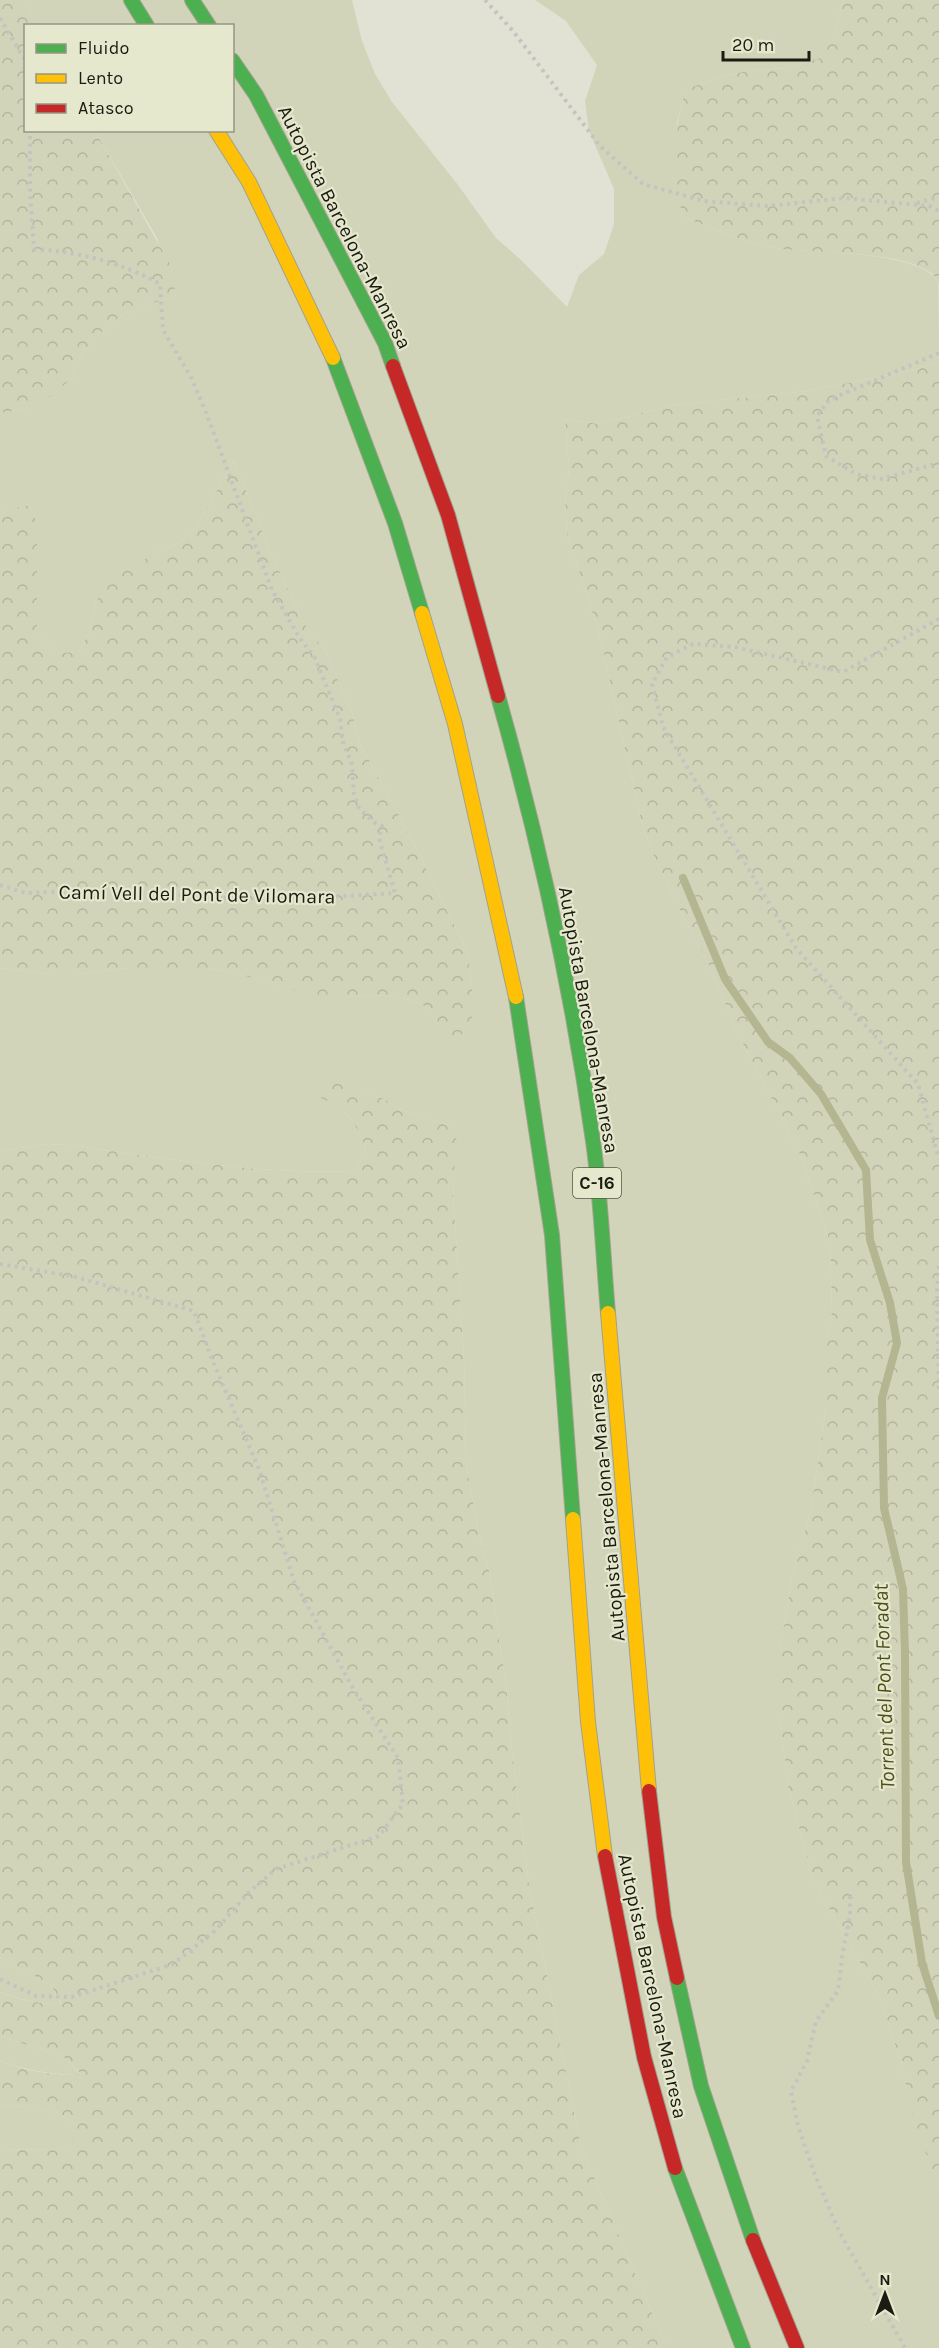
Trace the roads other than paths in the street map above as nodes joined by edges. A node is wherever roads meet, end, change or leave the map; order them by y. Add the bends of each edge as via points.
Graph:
1 (131, 0) edge
2 (192, 0) edge
3 (146, 24) edge
4 (208, 24) edge
5 (234, 63) edge
6 (217, 132) edge
7 (743, 2348) edge
8 (797, 2348) edge

1 - 3 highway
2 - 4 highway
5 - 8 highway, Autopista Barcelona-Manresa / C-16 via 256,95 385,343 448,515 540,856 593,1142 645,1753 664,1917 701,2086 750,2234
6 - 7 highway, Autopista Barcelona-Manresa / C-16 via 249,182 333,356 395,523 455,724 521,1019 552,1235 588,1722 608,1880 644,2057 676,2172

